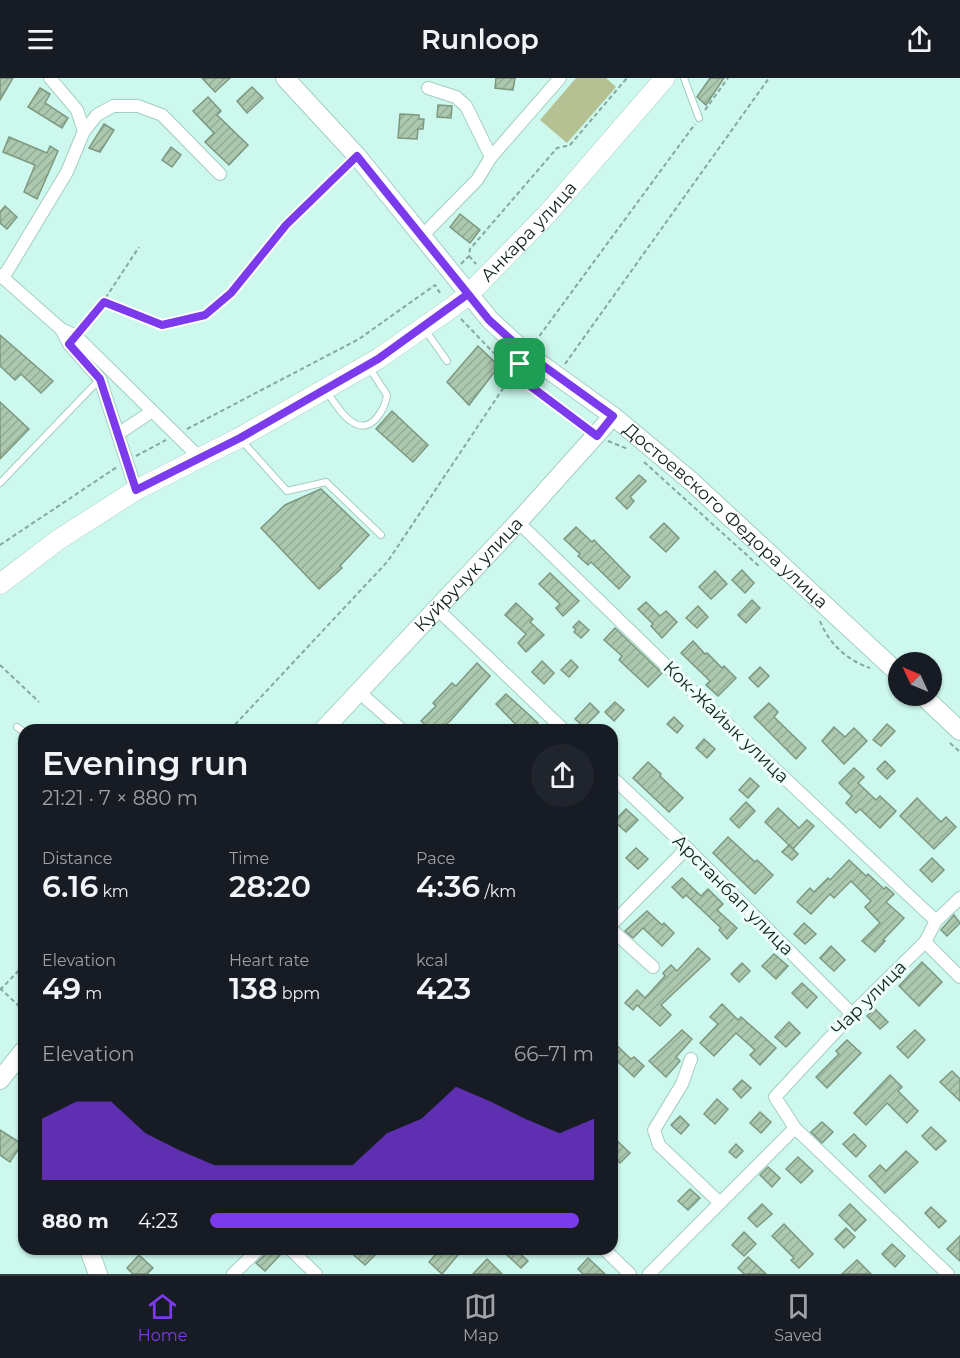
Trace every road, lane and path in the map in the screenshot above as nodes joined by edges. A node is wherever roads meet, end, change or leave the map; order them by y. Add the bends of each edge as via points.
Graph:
1 (50, 78) edge
2 (285, 78) edge
3 (560, 78) edge
4 (627, 78) edge
5 (665, 78) edge
6 (684, 78) edge
7 (728, 78) edge
8 (768, 78) edge
9 (428, 88) dead end
10 (699, 118) junction
11 (84, 131) junction
12 (357, 156) junction
13 (491, 157) junction
14 (220, 174) dead end
15 (422, 236) junction
16 (140, 247) dead end
17 (469, 255) junction
18 (460, 266) dead end
19 (478, 266) dead end
20 (2, 277) edge
21 (440, 293) dead end
22 (468, 294) junction
23 (104, 302) junction
24 (459, 317) dead end
25 (423, 328) junction
26 (61, 329) junction
27 (76, 336) junction
28 (527, 354) junction
29 (447, 361) dead end
30 (372, 362) junction
31 (513, 373) junction
32 (557, 376) junction
33 (100, 379) junction
34 (325, 389) junction
35 (151, 412) junction
36 (613, 416) junction
37 (187, 429) dead end
38 (118, 434) junction
39 (597, 436) junction
40 (240, 438) junction
41 (168, 439) dead end
42 (630, 450) dead end
43 (134, 457) dead end
44 (200, 458) junction
45 (638, 458) dead end
46 (123, 463) dead end
47 (0, 483) edge
48 (136, 490) junction
49 (518, 522) junction
50 (381, 535) dead end
51 (0, 545) edge
52 (768, 574) dead end
53 (0, 584) edge
54 (436, 608) junction
55 (819, 620) dead end
56 (0, 665) edge
57 (871, 668) dead end
58 (888, 673) edge
59 (359, 692) junction
60 (39, 702) dead end
61 (934, 706) edge
62 (236, 724) edge
63 (329, 724) edge
64 (395, 724) edge
65 (558, 724) edge
66 (960, 731) edge
67 (618, 783) edge
68 (687, 848) junction
69 (960, 898) edge
70 (618, 918) edge
71 (936, 921) junction
72 (618, 935) edge
73 (925, 942) junction
74 (653, 967) dead end
75 (18, 971) edge
76 (960, 977) edge
77 (0, 989) edge
78 (18, 1006) edge
79 (852, 1014) junction
80 (692, 1059) dead end
81 (18, 1063) edge
82 (0, 1080) edge
83 (795, 1128) junction
84 (720, 1203) junction
85 (91, 1255) edge
86 (253, 1255) edge
87 (296, 1255) edge
88 (609, 1255) edge
89 (98, 1274) edge
90 (233, 1274) edge
91 (316, 1274) edge
92 (630, 1274) edge
93 (649, 1274) edge
94 (948, 1274) edge

1 - 11 street via 77,110
2 - 12 street, Достоевского Федора улица
3 - 13 street
4 - 17 path via 570,145 557,148 470,249
5 - 22 main road, Анкара улица via 549,212
6 - 10 lane
7 - 10 path
8 - 32 path
9 - 13 street via 456,97 466,106
10 - 28 path
11 - 14 street via 97,115 113,106 138,106 162,115
11 - 20 street via 67,172
12 - 15 street, Достоевского Федора улица
12 - 23 path via 286,225 231,293 205,315 162,325
13 - 15 street via 477,180
15 - 22 street, Достоевского Федора улица
16 - 23 path
17 - 18 path
17 - 19 path
20 - 26 street
21 - 37 path via 435,285 359,339
22 - 25 main road, Анкара улица
22 - 28 street, Достоевского Федора улица via 489,320
23 - 27 path
24 - 31 path
25 - 29 lane
25 - 30 main road, Анкара улица
26 - 27 street
26 - 33 street
27 - 35 street
28 - 31 path
28 - 32 street, Достоевского Федора улица
30 - 34 main road, Анкара улица
30 - 34 lane via 372,372 387,395 385,408 365,425 356,424
31 - 39 path
31 - 62 path via 388,561
32 - 36 street, Достоевского Федора улица
33 - 38 street
33 - 47 lane
34 - 40 main road, Анкара улица
35 - 38 street
35 - 44 street
36 - 39 street, Куйручук улица
36 - 58 street, Достоевского Федора улица via 691,481
38 - 48 street
39 - 42 path
39 - 49 street, Куйручук улица
40 - 44 main road, Анкара улица
40 - 50 lane via 287,491 326,482
41 - 43 path
44 - 48 main road, Анкара улица
45 - 52 path
46 - 51 path
48 - 53 main road, Анкара улица via 58,540
49 - 54 street, Куйручук улица
49 - 71 street, Кок-Жайык улица
54 - 59 street, Куйручук улица
54 - 65 street
55 - 57 path via 826,636 853,662
56 - 60 path
59 - 63 street, Куйручук улица
59 - 64 street
61 - 66 street
67 - 68 street, Арстанбап улица
68 - 70 street
68 - 79 street, Арстанбап улица
69 - 71 street, Чар улица
71 - 73 street, Чар улица
72 - 74 street
73 - 76 street
73 - 79 street, Чар улица
75 - 77 path
77 - 78 path
79 - 83 street, Чар улица via 775,1097
80 - 84 street via 654,1130 659,1145
81 - 82 street
83 - 84 street
83 - 94 street
84 - 93 street
85 - 89 street
86 - 90 street
87 - 91 street
88 - 92 street

